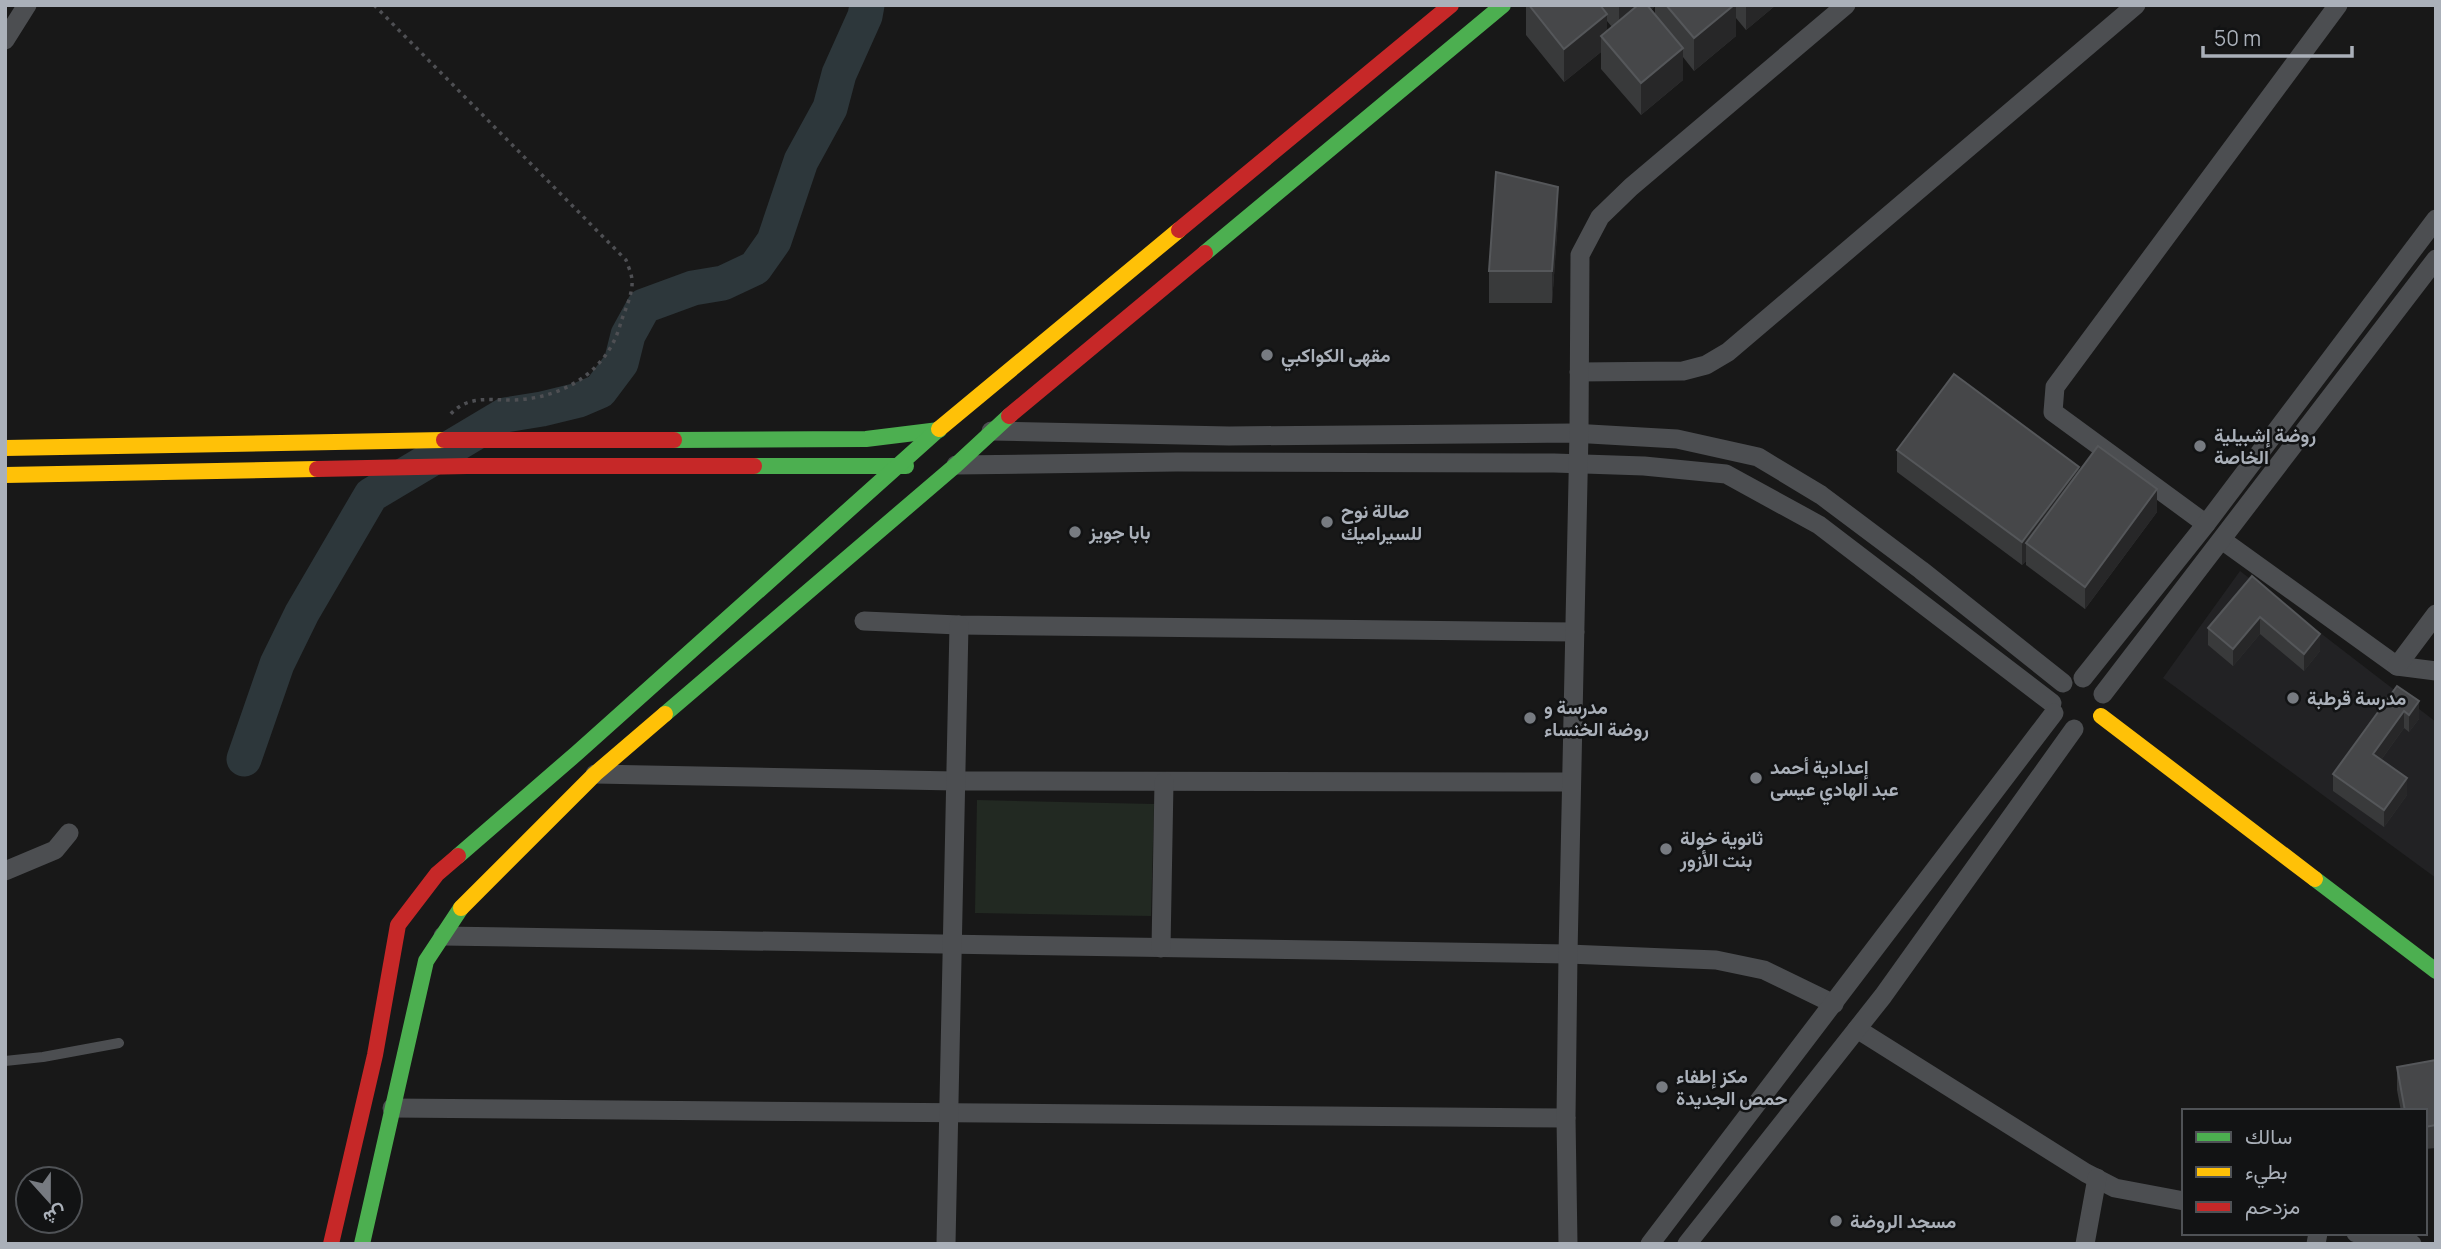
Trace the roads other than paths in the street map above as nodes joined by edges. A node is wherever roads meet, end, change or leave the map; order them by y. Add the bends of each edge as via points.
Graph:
1 (27, 5) edge
2 (1451, 5) edge
3 (1503, 5) edge
4 (1846, 5) edge
5 (2136, 5) edge
6 (2338, 5) edge
7 (5, 40) edge
8 (2436, 219) edge
9 (2436, 259) edge
10 (1579, 372) junction
11 (937, 430) junction
12 (991, 431) junction
13 (1579, 433) junction
14 (5, 448) edge
15 (1578, 464) junction
16 (956, 465) junction
17 (897, 466) junction
18 (5, 475) edge
19 (2206, 524) junction
20 (2222, 540) junction
21 (2436, 614) edge
22 (864, 621) dead end
23 (959, 625) junction
24 (1575, 632) junction
25 (2397, 666) junction
26 (2436, 671) edge
27 (2083, 678) junction
28 (2063, 683) junction
29 (2103, 694) junction
30 (2053, 708) junction
31 (2101, 716) junction
32 (2074, 729) junction
33 (595, 774) junction
34 (955, 781) junction
35 (1164, 782) junction
36 (1572, 782) junction
37 (69, 834) dead end
38 (5, 871) edge
39 (443, 936) junction
40 (952, 945) junction
41 (1161, 948) junction
42 (1567, 954) junction
43 (2436, 971) edge
44 (1834, 1004) junction
45 (1857, 1029) junction
46 (119, 1043) dead end
47 (5, 1060) edge
48 (392, 1108) junction
49 (948, 1112) junction
50 (1566, 1118) junction
51 (2096, 1178) junction
52 (2182, 1201) edge
53 (2366, 1235) edge
54 (331, 1244) edge
55 (362, 1244) edge
56 (946, 1244) edge
57 (1568, 1244) edge
58 (1650, 1244) edge
59 (1687, 1244) edge
60 (2085, 1244) edge
61 (2412, 1244) edge

1 - 7 street
2 - 11 main road
3 - 12 main road
4 - 10 street via 1600,217 1580,255
5 - 10 street via 1728,352 1683,371
6 - 19 street via 2055,387 2053,412
8 - 19 street
9 - 20 street
10 - 13 street
11 - 12 main road
11 - 14 main road via 866,439 429,440
11 - 17 main road
12 - 13 street via 1228,436
12 - 16 main road
13 - 15 street
13 - 28 street via 1677,439 1758,457 1821,495
15 - 16 street
15 - 24 street
15 - 30 street via 1726,474 1819,525
16 - 17 main road
16 - 33 main road
17 - 18 main road via 467,466
17 - 54 main road via 437,874 398,925 375,1055
19 - 27 street
20 - 25 street
20 - 29 street
21 - 25 street
22 - 23 street
23 - 24 street
23 - 34 street
24 - 36 street
25 - 26 street
27 - 28 street
27 - 29 street
28 - 30 street via 2056,690
29 - 31 street
30 - 32 street via 2065,726
30 - 44 street
31 - 32 street via 2089,728
31 - 43 main road
32 - 45 street
33 - 34 street
33 - 39 main road via 466,901
34 - 35 street
34 - 40 street
35 - 36 street
35 - 41 street
36 - 42 street
37 - 38 street via 55,850
39 - 40 street
39 - 48 main road via 426,961
40 - 41 street
40 - 49 street
41 - 42 street
42 - 44 street via 1716,960 1764,970
42 - 50 street
44 - 58 street
45 - 51 street
45 - 59 street
46 - 47 lane
48 - 49 street
48 - 55 main road
49 - 50 street
49 - 56 street
50 - 57 street
51 - 52 street via 2115,1188
51 - 60 street
53 - 61 street

